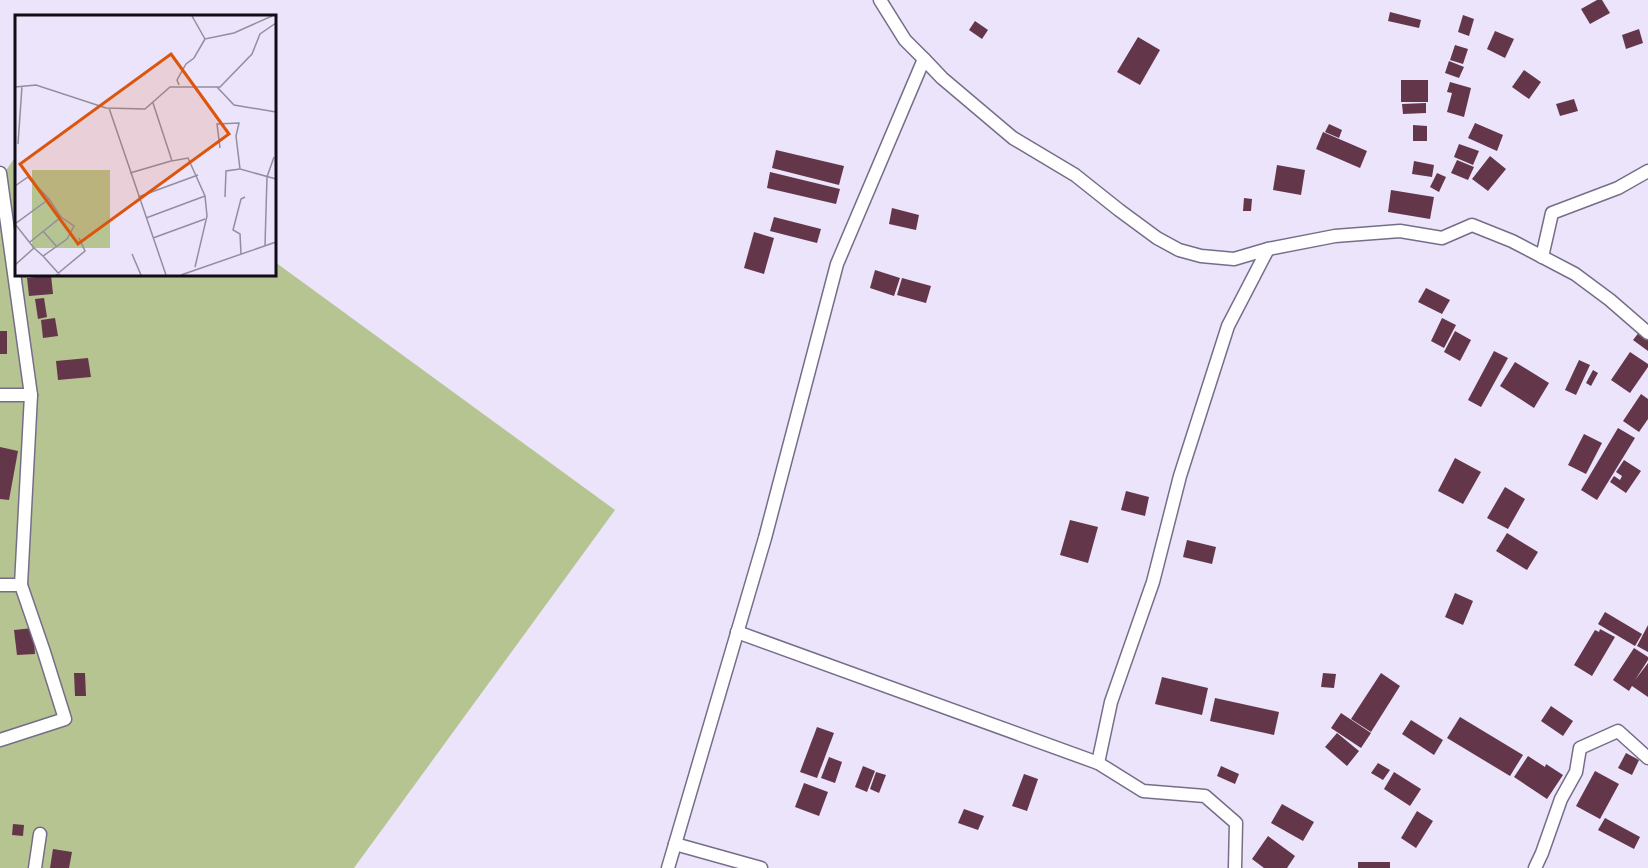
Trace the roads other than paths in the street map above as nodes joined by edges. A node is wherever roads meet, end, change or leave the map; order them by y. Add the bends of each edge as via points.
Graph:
1 (880, 0) edge
2 (924, 59) junction
3 (1648, 171) edge
4 (0, 173) edge
5 (1268, 249) junction
6 (1542, 257) junction
7 (1648, 333) edge
8 (0, 395) edge
9 (31, 395) junction
10 (0, 585) edge
11 (21, 585) junction
12 (737, 632) junction
13 (0, 740) edge
14 (1648, 758) edge
15 (1098, 763) junction
16 (40, 834) dead end
17 (675, 844) junction
18 (35, 868) edge
19 (668, 868) edge
20 (761, 868) edge
21 (1235, 868) edge
22 (1535, 868) edge

1 - 2 street via 905,40
2 - 5 street via 1013,138 1075,175 1157,238 1201,256 1234,259
2 - 12 street via 837,264
3 - 6 street via 1618,188 1552,213
4 - 9 street
5 - 6 street via 1335,236 1400,231 1442,238 1472,225
5 - 15 street via 1228,326 1180,476 1153,582 1111,702
6 - 7 street via 1575,274
8 - 9 street
9 - 11 street
10 - 11 street
11 - 13 street via 65,719
12 - 15 street
12 - 17 street
14 - 22 street via 1618,731 1580,748 1576,772 1561,799
15 - 21 street via 1143,791 1205,796 1236,823
16 - 18 street
17 - 19 street
17 - 20 street

